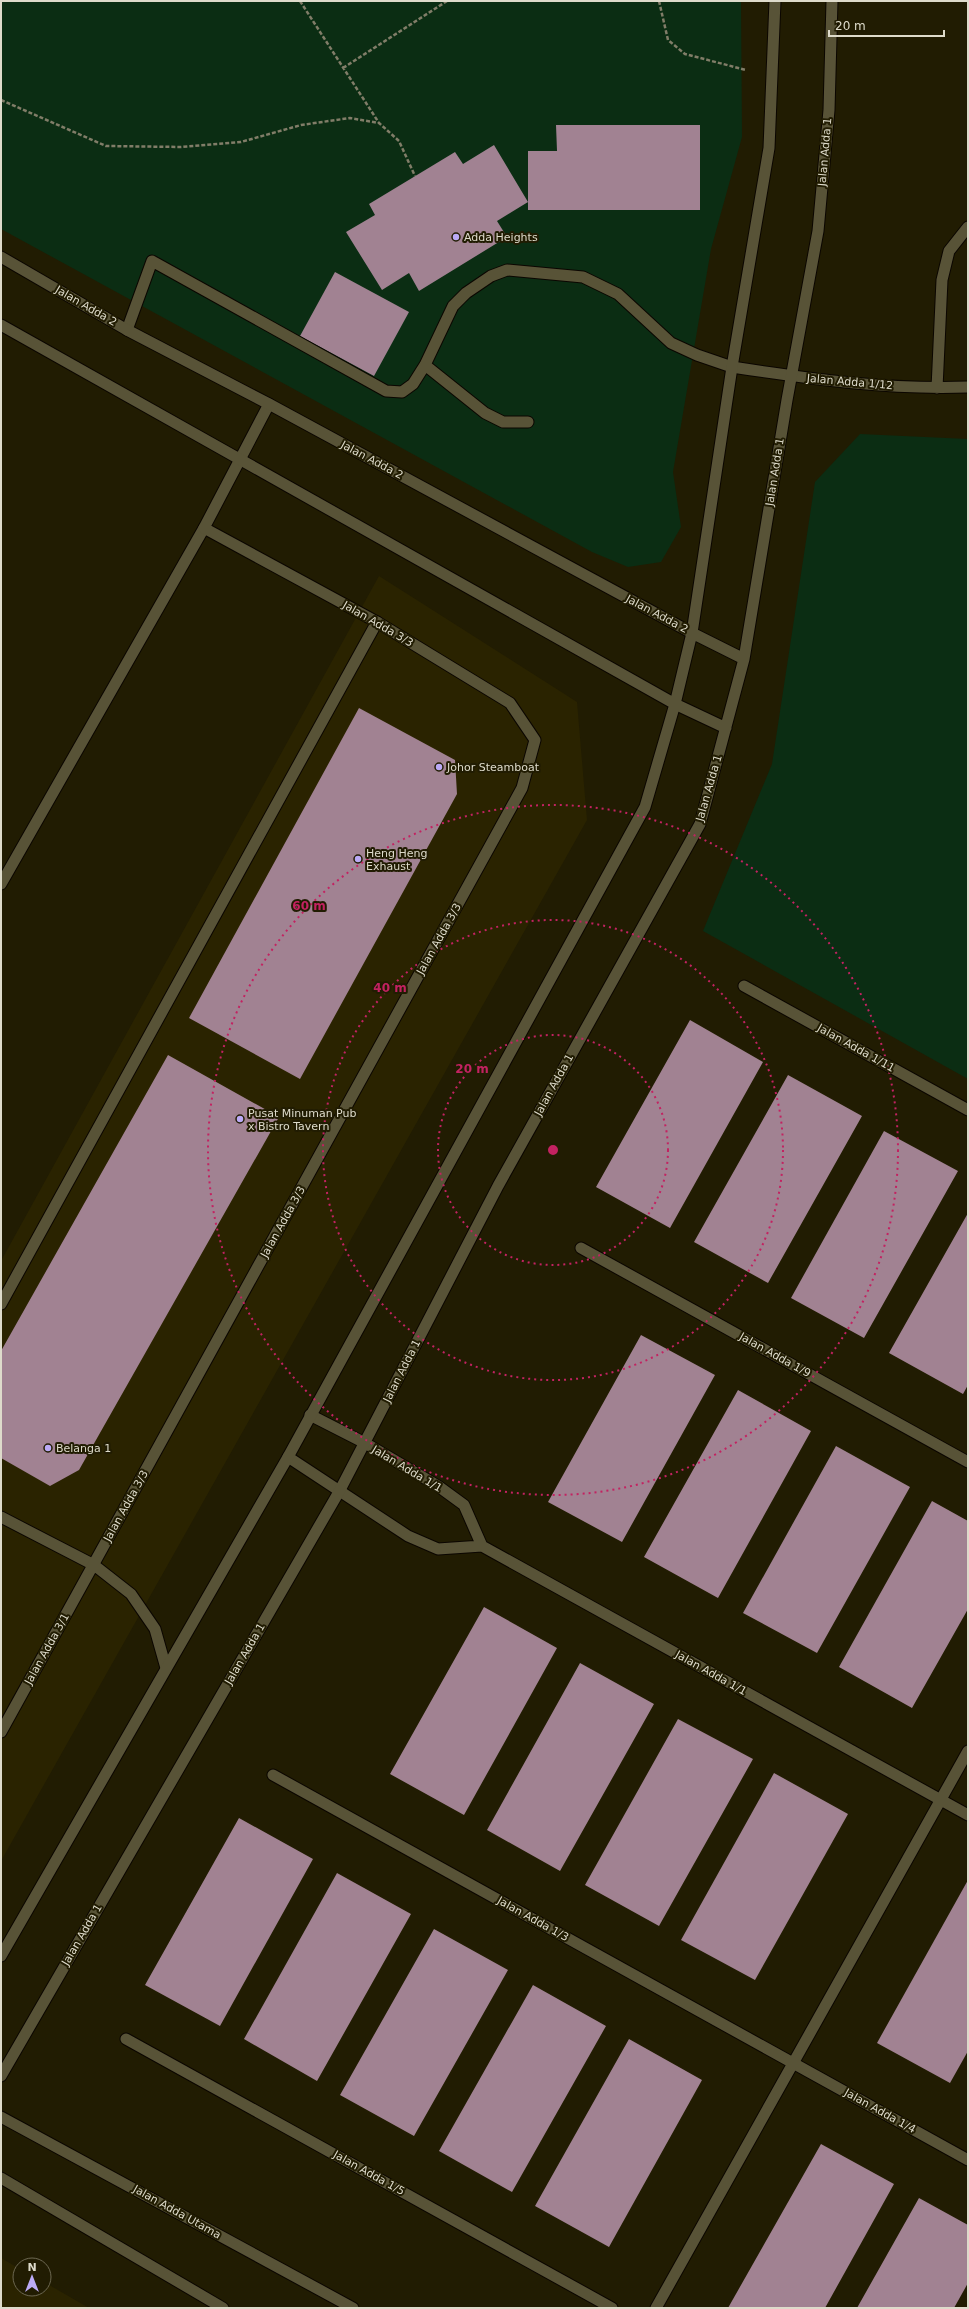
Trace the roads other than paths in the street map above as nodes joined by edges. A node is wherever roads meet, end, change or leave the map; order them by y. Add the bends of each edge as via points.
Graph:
1 (775, 1) edge
2 (832, 1) edge
3 (968, 227) edge
4 (1, 257) edge
5 (1, 325) edge
6 (127, 330) junction
7 (425, 366) junction
8 (732, 367) junction
9 (792, 376) junction
10 (968, 387) edge
11 (937, 388) junction
12 (270, 404) junction
13 (528, 422) dead end
14 (239, 461) junction
15 (204, 528) junction
16 (378, 622) junction
17 (692, 633) junction
18 (744, 659) junction
19 (675, 704) junction
20 (726, 728) junction
21 (1, 884) edge
22 (744, 986) dead end
23 (968, 1110) edge
24 (581, 1248) dead end
25 (1, 1304) edge
26 (310, 1415) junction
27 (365, 1443) junction
28 (288, 1456) junction
29 (968, 1462) edge
30 (340, 1490) junction
31 (1, 1517) edge
32 (482, 1546) junction
33 (94, 1565) junction
34 (166, 1668) junction
35 (1, 1732) edge
36 (968, 1751) edge
37 (273, 1775) dead end
38 (940, 1800) junction
39 (968, 1815) edge
40 (1, 1956) edge
41 (126, 2039) dead end
42 (793, 2063) junction
43 (1, 2076) edge
44 (1, 2116) edge
45 (968, 2160) edge
46 (1, 2178) edge
47 (223, 2308) edge
48 (353, 2308) edge
49 (612, 2308) edge
50 (656, 2308) edge

1 - 8 street via 769,148
2 - 9 street, Jalan Adda 1 via 829,110 818,231
3 - 11 street via 949,251 942,280
4 - 6 street, Jalan Adda 2
5 - 14 street
6 - 7 street, Jalan Adda 1/12 via 152,261 386,391 402,392 413,384
6 - 12 street, Jalan Adda 2
7 - 8 street, Jalan Adda 1/12 via 453,306 466,293 491,276 507,270 583,277 618,294 671,343
7 - 13 street via 486,413 503,422
8 - 9 street, Jalan Adda 1/12
8 - 17 street
9 - 11 street, Jalan Adda 1/12 via 840,382
9 - 18 street, Jalan Adda 1
10 - 11 street, Jalan Adda 1/12
12 - 14 street
12 - 17 street, Jalan Adda 2
14 - 15 street
14 - 19 street
15 - 16 street, Jalan Adda 3/3
15 - 21 street
16 - 25 street
16 - 33 street, Jalan Adda 3/3 via 510,703 535,740 522,788
17 - 18 street, Jalan Adda 2
17 - 19 street
18 - 20 street, Jalan Adda 1
19 - 20 street
19 - 26 street via 645,808
20 - 27 street, Jalan Adda 1 via 700,824 498,1186
22 - 23 street, Jalan Adda 1/11
24 - 29 street, Jalan Adda 1/9
26 - 27 street, Jalan Adda 1/1
26 - 28 street
27 - 30 street, Jalan Adda 1
27 - 32 street, Jalan Adda 1/1 via 438,1486 464,1505
28 - 30 street
28 - 34 street
30 - 32 street via 408,1536 438,1549
30 - 43 street, Jalan Adda 1
31 - 33 street
32 - 38 street, Jalan Adda 1/1
33 - 34 street via 131,1594 155,1629
33 - 35 street, Jalan Adda 3/1
34 - 40 street
36 - 38 street
37 - 42 street, Jalan Adda 1/3
38 - 39 street, Jalan Adda 1/1
38 - 42 street
41 - 49 street, Jalan Adda 1/5
42 - 45 street, Jalan Adda 1/4
42 - 50 street
44 - 48 street, Jalan Adda Utama
46 - 47 street

